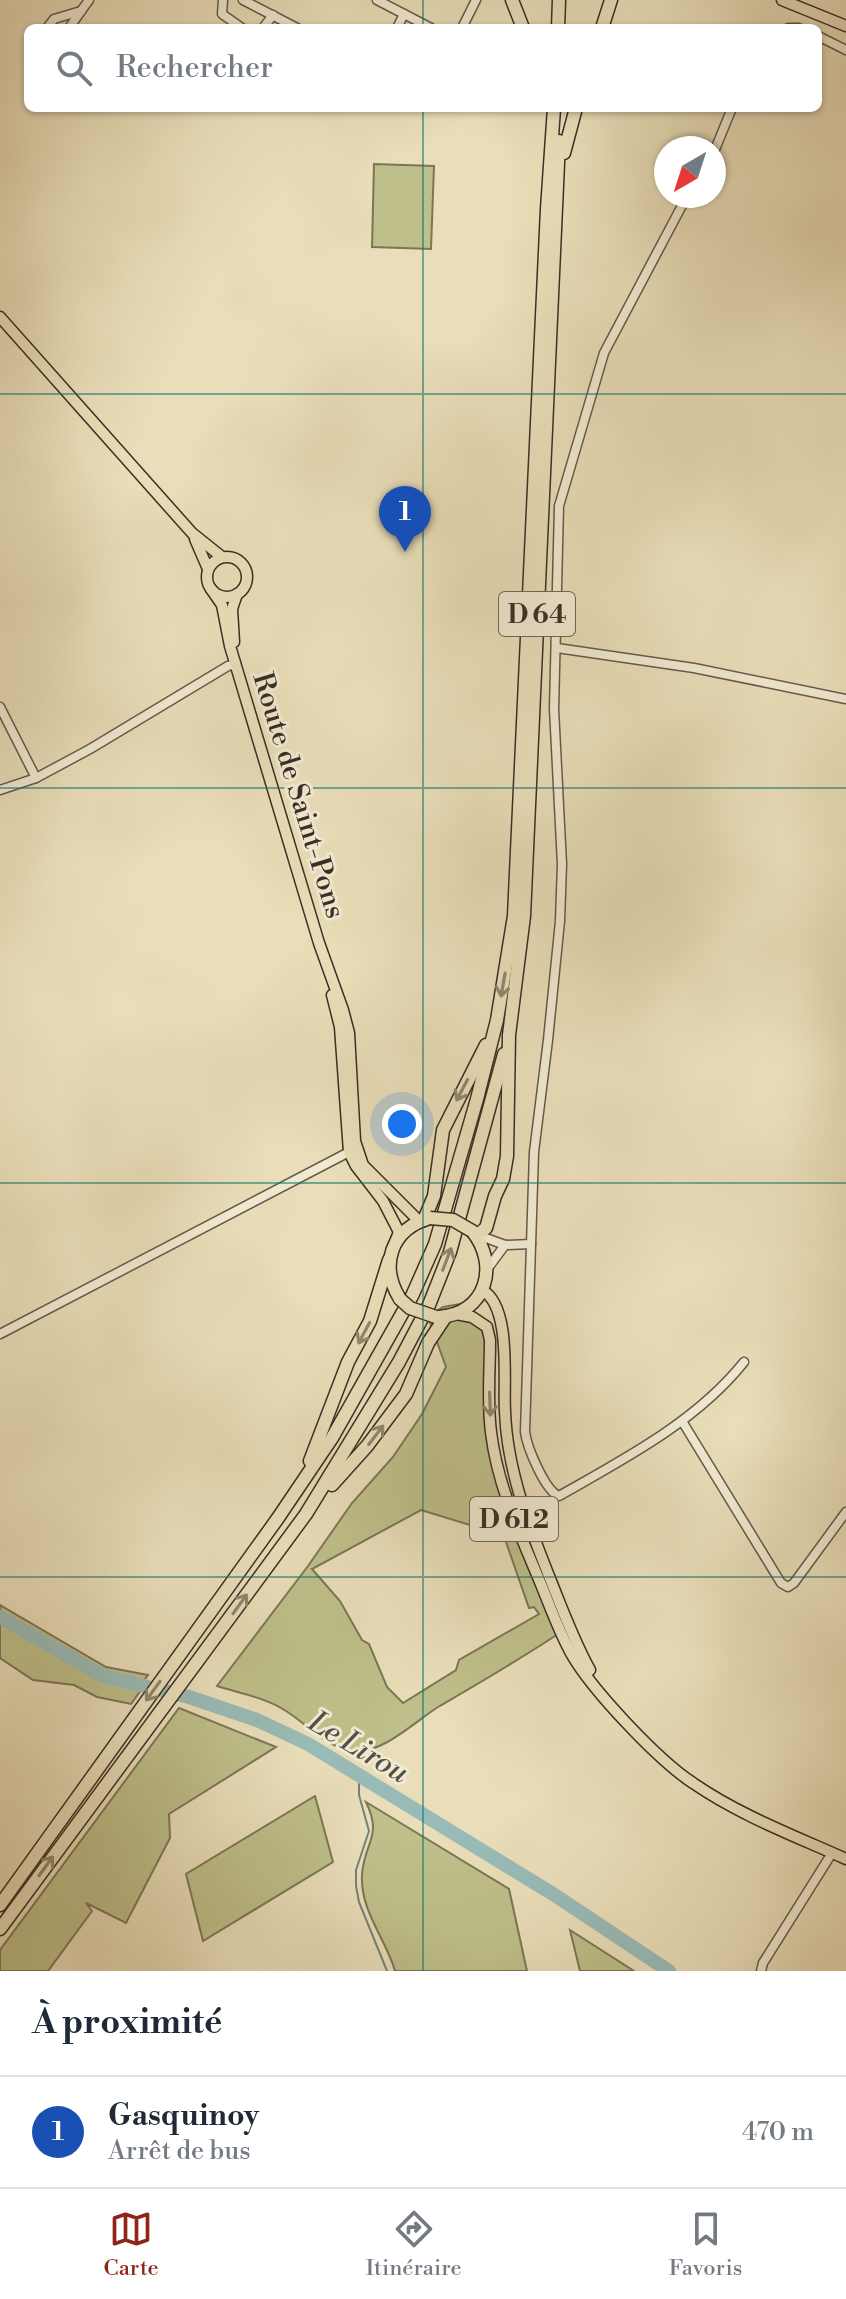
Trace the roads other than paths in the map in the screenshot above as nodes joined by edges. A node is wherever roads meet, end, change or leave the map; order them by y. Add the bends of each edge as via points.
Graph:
1 (89, 0) edge
2 (223, 0) edge
3 (243, 0) edge
4 (377, 0) edge
5 (476, 0) edge
6 (512, 0) edge
7 (562, 0) edge
8 (611, 0) edge
9 (782, 0) edge
10 (81, 11) junction
11 (404, 14) junction
12 (273, 15) junction
13 (50, 24) edge
14 (72, 24) edge
15 (236, 24) edge
16 (266, 24) edge
17 (290, 24) edge
18 (399, 24) edge
19 (423, 24) edge
20 (464, 24) edge
21 (521, 24) edge
22 (561, 24) edge
23 (603, 24) edge
24 (846, 26) edge
25 (822, 38) edge
26 (846, 50) edge
27 (547, 112) edge
28 (554, 112) edge
29 (561, 112) edge
30 (575, 112) edge
31 (730, 112) edge
32 (721, 136) edge
33 (557, 192) junction
34 (681, 208) edge
35 (547, 209) junction
36 (0, 317) edge
37 (0, 325) edge
38 (42, 362) junction
39 (192, 533) junction
40 (222, 557) junction
41 (208, 569) junction
42 (211, 589) junction
43 (237, 594) junction
44 (557, 648) junction
45 (235, 662) junction
46 (846, 699) edge
47 (0, 707) edge
48 (36, 778) junction
49 (0, 790) edge
50 (497, 1020) junction
51 (509, 1035) junction
52 (354, 1152) junction
53 (424, 1220) junction
54 (476, 1236) junction
55 (531, 1244) junction
56 (505, 1245) junction
57 (393, 1246) junction
58 (389, 1260) junction
59 (488, 1268) junction
60 (482, 1290) junction
61 (446, 1316) junction
62 (0, 1334) edge
63 (744, 1362) dead end
64 (682, 1421) junction
65 (846, 1512) edge
66 (306, 1514) junction
67 (278, 1518) junction
68 (602, 1693) junction
69 (842, 1856) edge
70 (0, 1905) edge
71 (0, 1929) edge
72 (761, 1971) edge

1 - 10 street
2 - 15 street via 222,14
3 - 12 street
4 - 11 street
5 - 20 street
6 - 21 highway
7 - 22 highway
8 - 23 highway
9 - 24 main road
10 - 13 street
10 - 14 street
11 - 18 street
11 - 19 street
12 - 16 street
12 - 17 street
25 - 26 street
27 - 35 highway
28 - 35 highway, D 64
29 - 33 highway, D 64
30 - 33 highway
31 - 32 street
33 - 51 highway, D 64 via 524,916
34 - 44 street via 604,353 559,506
35 -> 50 highway, D 64 via 514,916
36 - 38 main road
37 - 38 main road
38 - 39 main road
39 - 40 main road
39 - 41 main road
40 - 41 main road
40 - 43 main road via 236,559 247,571 246,585
41 - 42 main road
42 - 43 main road via 223,596
42 - 45 main road, Route de Saint-Pons via 222,605
43 - 45 main road, Route de Saint-Pons via 232,609
44 - 46 street via 694,668
44 - 55 street via 560,921 534,1152
45 - 48 street
45 - 52 main road, Route de Saint-Pons via 349,1033
47 - 48 street
48 - 49 street
50 -> 53 highway, D 64 via 443,1130 434,1196
50 - 67 highway via 435,1244 374,1367
51 - 54 highway, D 64 via 507,1156 486,1228
66 -> 51 highway via 429,1305 450,1252
52 - 53 main road
52 - 57 main road, Route de Saint-Pons via 356,1166 399,1232
52 - 62 street
53 - 54 highway, bridge via 453,1220
53 - 57 highway
54 - 56 street
54 - 59 highway
55 - 56 street
55 - 64 street via 525,1432 527,1448 551,1492 559,1496
56 - 59 street
57 - 58 highway
58 - 61 highway, bridge via 392,1287 400,1299 410,1308
58 -> 67 highway via 370,1321 348,1362 306,1470
59 - 60 highway
60 - 61 highway via 466,1308
60 - 68 main road, D 612 via 494,1303 502,1328 507,1443 514,1478 574,1639
66 -> 61 highway via 406,1394
61 -> 68 main road, D 612 via 472,1317 487,1327 491,1431 504,1490 572,1655
63 - 64 street
64 - 65 street via 773,1571 788,1587
71 -> 66 highway
67 -> 70 highway
68 - 69 main road, D 612 via 692,1783
69 - 72 street

